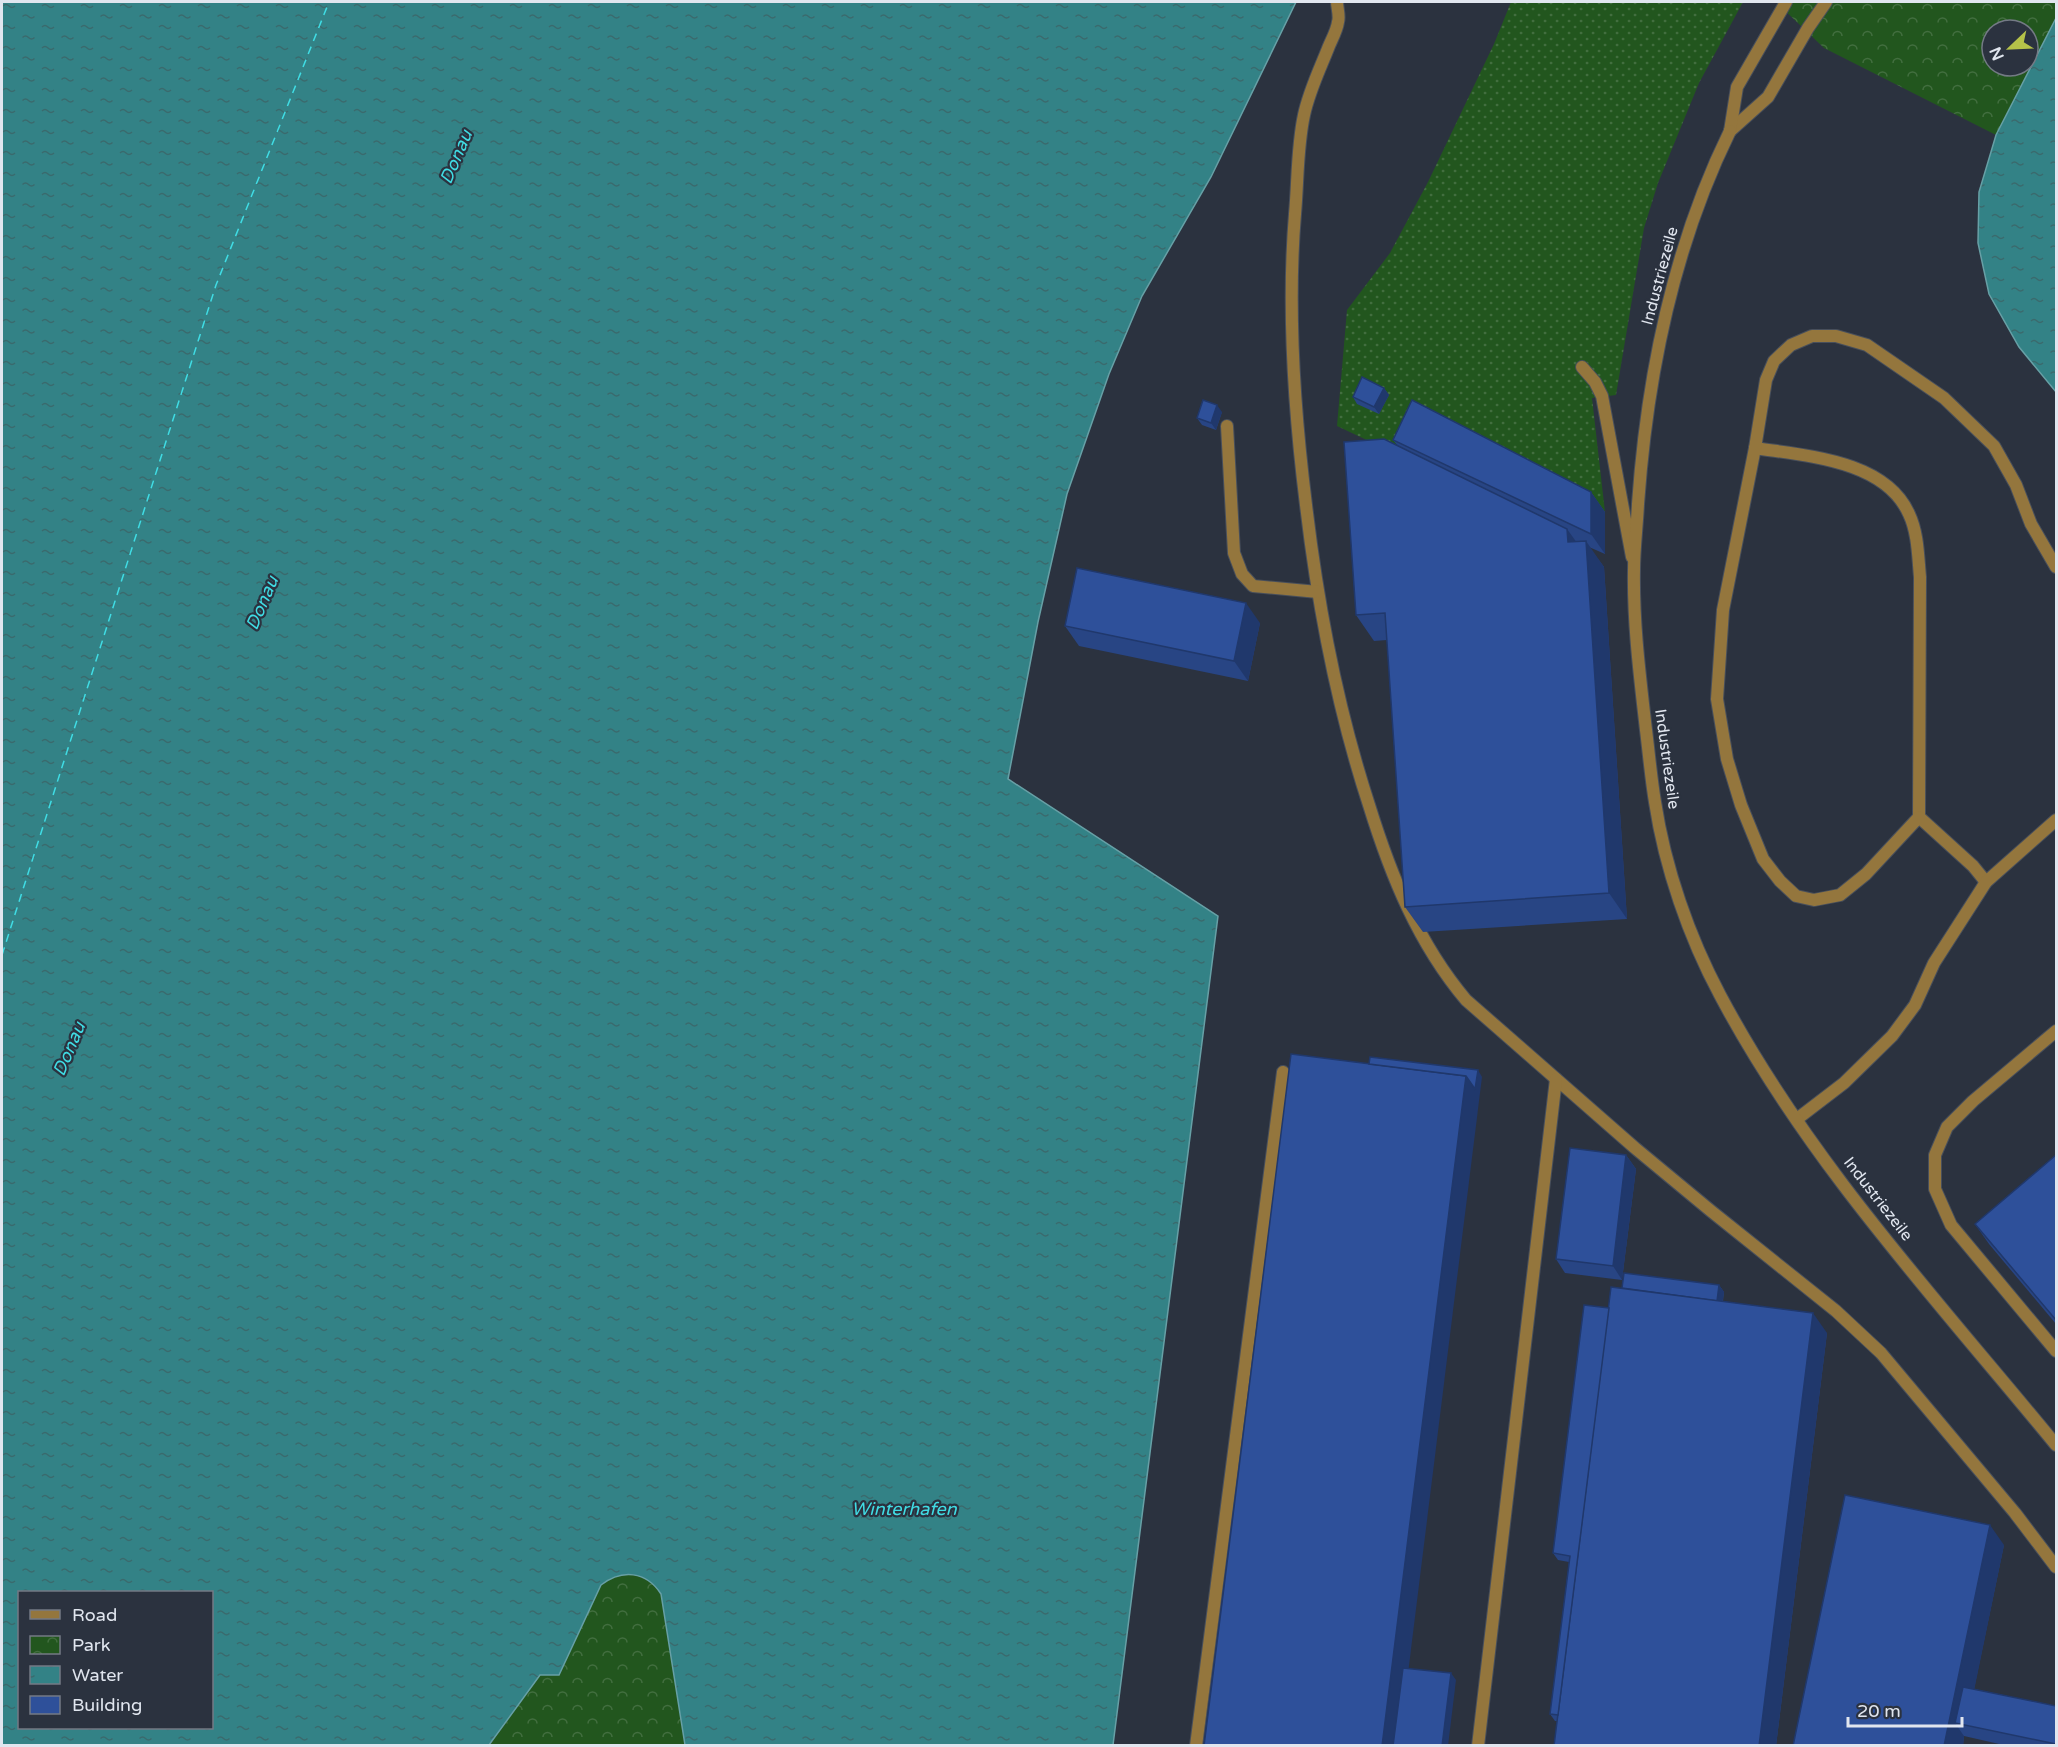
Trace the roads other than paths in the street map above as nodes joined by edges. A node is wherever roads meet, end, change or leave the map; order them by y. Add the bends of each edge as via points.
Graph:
1 (1336, 2) edge
2 (1786, 2) edge
3 (1826, 2) edge
4 (1730, 131) junction
5 (1582, 367) dead end
6 (1227, 426) dead end
7 (1755, 448) junction
8 (2056, 567) edge
9 (1634, 570) junction
10 (1318, 592) junction
11 (1919, 817) junction
12 (2056, 820) edge
13 (1986, 882) junction
14 (2056, 1031) edge
15 (1283, 1072) dead end
16 (1556, 1079) junction
17 (1797, 1119) junction
18 (2056, 1351) edge
19 (2056, 1445) edge
20 (2056, 1567) edge
21 (1196, 1746) edge
22 (1478, 1746) edge

1 - 10 street via 1339,21 1304,116 1294,226 1292,318 1296,407
2 - 4 street via 1737,87
3 - 4 street, Industriezeile via 1768,97
4 - 9 street, Industriezeile via 1693,217 1663,328 1647,406
5 - 9 street via 1602,396
6 - 10 street via 1234,553 1242,574 1253,586
7 - 8 street via 1766,380 1774,361 1791,345 1812,336 1836,336 1867,345 1944,398 1994,446
7 - 11 street via 1831,460 1872,474 1895,491 1909,514 1918,543 1920,577
7 - 11 street via 1723,610 1717,699 1732,777 1763,859 1796,896 1814,900 1840,895 1866,874
9 - 17 street, Industriezeile via 1638,658 1655,804 1678,893 1719,993
10 - 16 street via 1357,768 1378,836 1423,939 1466,999
11 - 13 street
12 - 13 street
13 - 17 street via 1934,963 1915,1005 1892,1036 1844,1083
14 - 18 street via 1947,1127 1935,1155 1935,1189 1951,1225
15 - 21 street
16 - 20 street via 1836,1311 1881,1353
16 - 22 street
17 - 19 street, Industriezeile via 1863,1210

